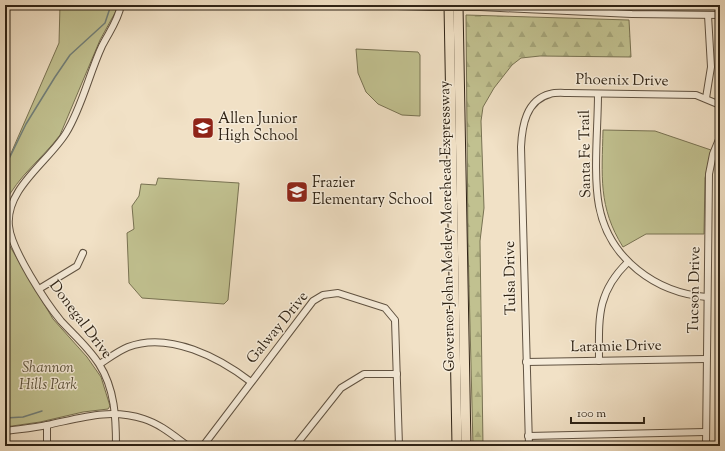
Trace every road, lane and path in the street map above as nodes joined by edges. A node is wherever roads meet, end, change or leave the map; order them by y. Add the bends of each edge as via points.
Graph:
1 (121, 5) edge
2 (364, 5) edge
3 (449, 5) edge
4 (458, 5) edge
5 (708, 15) junction
6 (720, 15) edge
7 (598, 94) junction
8 (706, 98) junction
9 (720, 105) edge
10 (528, 110) joint
11 (720, 137) edge
12 (83, 253) dead end
13 (628, 262) junction
14 (39, 288) junction
15 (707, 297) junction
16 (706, 359) junction
17 (599, 361) junction
18 (526, 362) junction
19 (100, 364) junction
20 (397, 374) junction
21 (251, 382) junction
22 (115, 414) junction
23 (47, 425) junction
24 (5, 431) edge
25 (705, 432) junction
26 (528, 436) junction
27 (47, 446) edge
28 (116, 446) edge
29 (188, 446) edge
30 (203, 446) edge
31 (295, 446) edge
32 (399, 446) edge
33 (457, 446) edge
34 (466, 446) edge
35 (529, 446) edge
36 (706, 446) edge

1 - 14 street, Donegal Drive via 116,22 102,45 68,131 18,191 12,202 9,226 12,240
2 - 5 street, bridge
3 - 33 highway, Governor John Motley Morehead Expressway
4 - 34 highway, Governor John Motley Morehead Expressway
5 - 6 street
5 - 8 street via 711,67
7 - 8 street, Phoenix Drive via 696,95
7 - 10 street, Phoenix Drive via 550,94 541,98
7 - 13 street, Santa Fe Trail via 599,207 610,236
8 - 9 street, Phoenix Drive
10 - 18 street, Tulsa Drive via 522,128 521,147
11 - 15 street, Tucson Drive via 709,174
12 - 14 street via 77,266
13 - 15 street, Santa Fe Trail via 658,284 680,293
13 - 17 street via 609,285 602,301 599,317
14 - 19 street, Donegal Drive via 60,320
15 - 16 street, Tucson Drive
16 - 17 street, Laramie Drive
16 - 25 street, Tucson Drive
17 - 18 street, Laramie Drive
18 - 26 street, Tulsa Drive
19 - 21 street via 130,346 142,343 165,344 193,349 214,357
19 - 22 street, Donegal Drive via 110,386
20 - 21 street, Galway Drive via 396,326 392,316 385,308 338,293 323,295 313,301
20 - 31 street via 364,374 341,388
20 - 32 street
21 - 30 street, Galway Drive
22 - 23 street via 95,414
22 - 28 street, Donegal Drive
22 - 29 street via 145,419
23 - 24 street
23 - 27 street
25 - 26 street
25 - 36 street, Tucson Drive
26 - 35 street, Tulsa Drive

